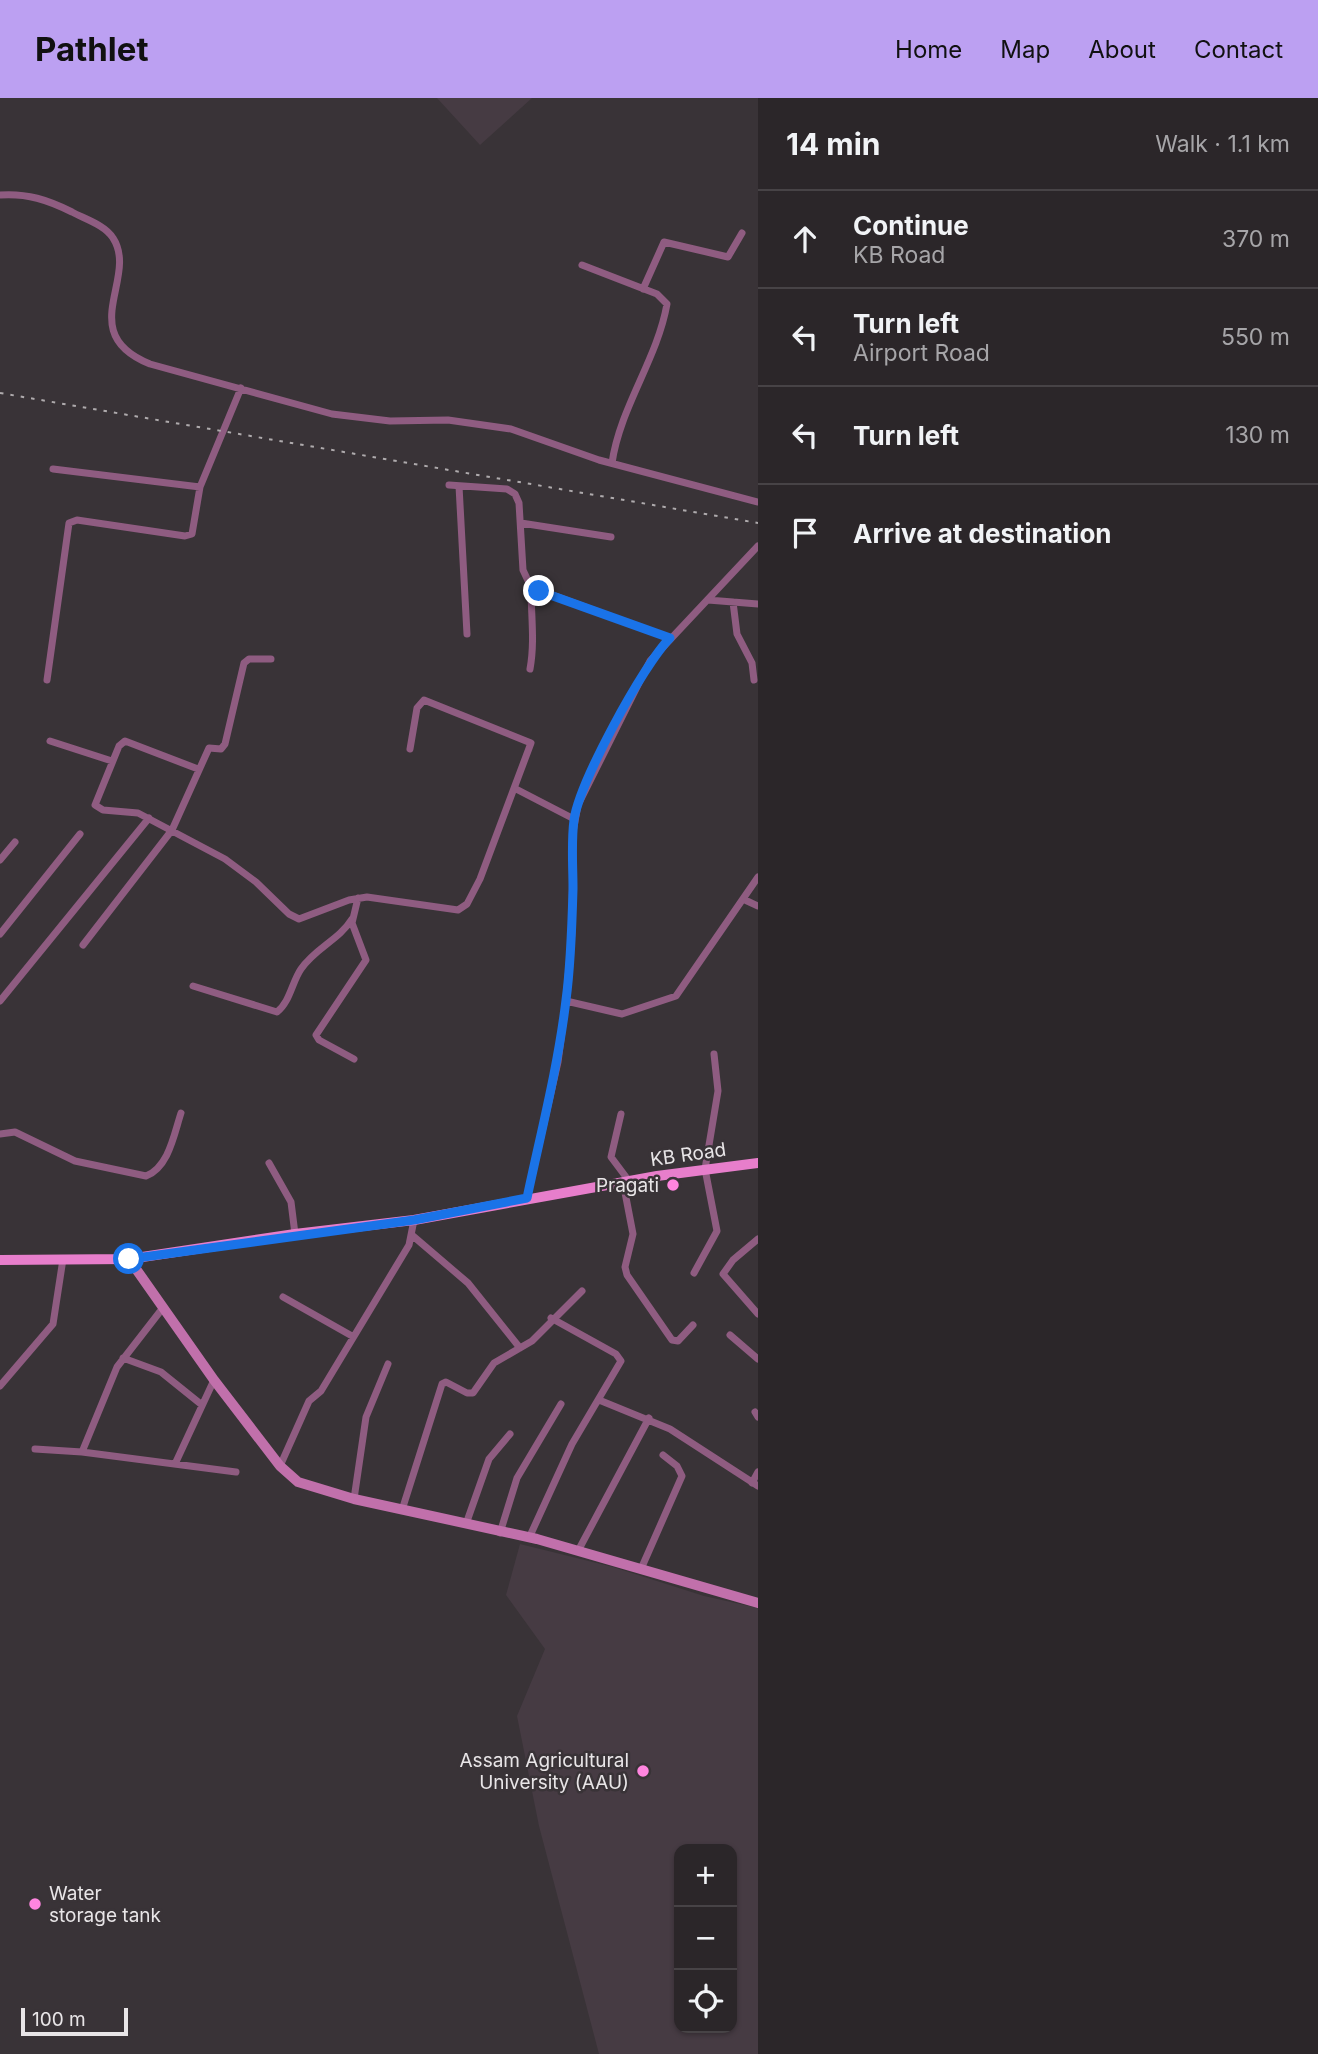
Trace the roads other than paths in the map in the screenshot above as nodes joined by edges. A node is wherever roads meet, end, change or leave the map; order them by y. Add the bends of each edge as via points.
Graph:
1 (0, 195) edge
2 (742, 233) dead end
3 (582, 265) dead end
4 (643, 289) junction
5 (241, 388) junction
6 (612, 463) junction
7 (53, 469) dead end
8 (449, 485) dead end
9 (460, 486) junction
10 (200, 487) junction
11 (758, 502) edge
12 (521, 523) junction
13 (611, 537) dead end
14 (758, 546) edge
15 (531, 587) junction
16 (708, 600) junction
17 (733, 603) junction
18 (758, 604) edge
19 (467, 634) dead end
20 (670, 638) junction
21 (271, 659) dead end
22 (530, 669) dead end
23 (47, 680) dead end
24 (754, 680) dead end
25 (50, 741) dead end
26 (410, 749) dead end
27 (112, 761) junction
28 (198, 769) junction
29 (516, 789) junction
30 (149, 818) junction
31 (574, 819) junction
32 (172, 830) junction
33 (80, 834) dead end
34 (15, 842) dead end
35 (0, 860) edge
36 (758, 877) edge
37 (358, 898) junction
38 (745, 900) junction
39 (758, 906) edge
40 (352, 919) junction
41 (0, 934) edge
42 (83, 945) dead end
43 (193, 986) dead end
44 (0, 1001) edge
45 (566, 1001) junction
46 (714, 1054) dead end
47 (354, 1059) dead end
48 (181, 1113) dead end
49 (621, 1114) dead end
50 (0, 1134) edge
51 (269, 1163) dead end
52 (758, 1163) edge
53 (705, 1169) junction
54 (626, 1182) junction
55 (527, 1198) junction
56 (414, 1220) junction
57 (295, 1234) junction
58 (413, 1236) junction
59 (758, 1240) edge
60 (63, 1259) junction
61 (129, 1259) junction
62 (0, 1260) edge
63 (694, 1273) dead end
64 (582, 1291) dead end
65 (283, 1297) dead end
66 (162, 1309) junction
67 (758, 1314) edge
68 (551, 1318) junction
69 (693, 1325) dead end
70 (730, 1335) dead end
71 (352, 1336) junction
72 (520, 1348) junction
73 (123, 1358) junction
74 (758, 1359) edge
75 (388, 1364) dead end
76 (214, 1380) junction
77 (0, 1386) edge
78 (599, 1400) junction
79 (561, 1404) dead end
80 (202, 1405) junction
81 (649, 1418) junction
82 (510, 1434) dead end
83 (35, 1449) dead end
84 (82, 1452) junction
85 (663, 1455) dead end
86 (175, 1464) junction
87 (280, 1466) junction
88 (236, 1472) dead end
89 (758, 1472) edge
90 (755, 1484) edge
91 (354, 1499) junction
92 (401, 1510) junction
93 (466, 1524) junction
94 (500, 1533) junction
95 (529, 1538) junction
96 (578, 1551) junction
97 (641, 1569) junction
98 (758, 1603) edge

1 - 5 street via 43,199 109,232 118,259 112,322 127,353 150,364
2 - 4 street via 728,257 664,242
3 - 4 street
4 - 6 street via 666,300 666,308 653,354 618,432
5 - 6 street via 352,417 449,420 511,429
5 - 10 street
6 - 11 street
7 - 10 street
8 - 9 street
9 - 12 street via 512,491
9 - 19 street
10 - 23 street via 190,537 76,520 69,523
12 - 13 street
12 - 15 street via 523,570
14 - 16 street
15 - 20 street
15 - 22 street via 534,644
16 - 17 street
16 - 20 street
17 - 18 street
17 - 24 street via 738,638 752,663
20 - 31 street via 634,688
21 - 28 street via 244,663 225,744 221,749 209,748
25 - 27 street
26 - 29 street via 419,704 434,702 529,741 531,748
27 - 28 street via 121,742 128,741
27 - 30 street via 94,801 96,807
28 - 32 street
29 - 31 street
29 - 37 street via 481,879 463,908
30 - 32 street
30 - 44 street
31 - 45 street
32 - 37 street via 238,867 294,918 305,919
32 - 42 street
33 - 41 street
34 - 35 street
36 - 38 street
37 - 40 street
38 - 39 street
38 - 45 street via 672,999 622,1014
40 - 43 street via 301,969 277,1012
40 - 47 street via 366,960 316,1035
45 - 55 street via 558,1062
46 - 53 street via 718,1091
48 - 50 street via 163,1160 146,1176 75,1161 15,1132
49 - 54 street via 611,1157
51 - 57 street via 291,1202
52 - 53 main road, KB Road
53 - 54 main road, KB Road
53 - 63 street via 717,1231
54 - 55 main road, KB Road
54 - 69 street via 634,1241 625,1267 627,1275 672,1340 678,1341
55 - 56 main road, KB Road
56 - 57 main road, KB Road
56 - 58 street
57 - 61 main road, KB Road
58 - 71 street
58 - 72 street via 468,1283
59 - 67 street via 723,1274
60 - 61 main road, KB Road
60 - 62 main road, KB Road
60 - 77 street via 53,1324
61 - 66 main road
64 - 68 street
65 - 71 street
66 - 73 street
66 - 76 main road
68 - 72 street
68 - 78 street via 621,1358
70 - 74 street
71 - 87 street via 321,1391 309,1401
72 - 92 street via 494,1363 473,1393 442,1384
73 - 80 street via 161,1372
73 - 84 street via 110,1379
75 - 91 street via 366,1417
76 - 80 street
76 - 87 main road
78 - 81 street
78 - 95 street via 572,1444
79 - 94 street via 517,1478
80 - 86 street
81 - 90 street
81 - 96 street
82 - 93 street via 489,1459
83 - 84 street
84 - 86 street
85 - 97 street via 682,1476
86 - 88 street
87 - 91 main road via 306,1486
89 - 90 street
91 - 92 main road
92 - 93 main road
93 - 94 main road
94 - 95 main road
95 - 96 main road
96 - 97 main road
97 - 98 main road

